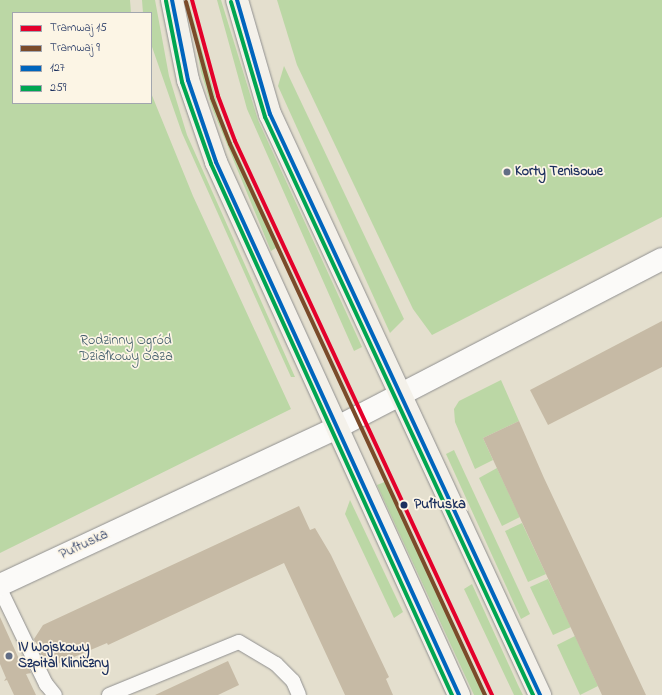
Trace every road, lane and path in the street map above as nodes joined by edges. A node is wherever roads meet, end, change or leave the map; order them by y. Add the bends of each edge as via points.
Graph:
1 (172, 0) edge
2 (237, 0) edge
3 (662, 259) edge
4 (399, 394) junction
5 (336, 428) junction
6 (0, 585) edge
7 (0, 589) edge
8 (55, 695) edge
9 (110, 695) edge
10 (299, 695) edge
11 (459, 695) edge
12 (540, 695) edge

1 - 5 main road via 188,80 216,162
2 - 4 main road via 251,57 270,114
3 - 4 street, Pułtuska
4 - 5 street, Pułtuska
4 - 12 main road
5 - 6 street, Pułtuska
5 - 11 main road
7 - 8 lane via 46,684
9 - 10 lane via 238,642 276,664 293,681

